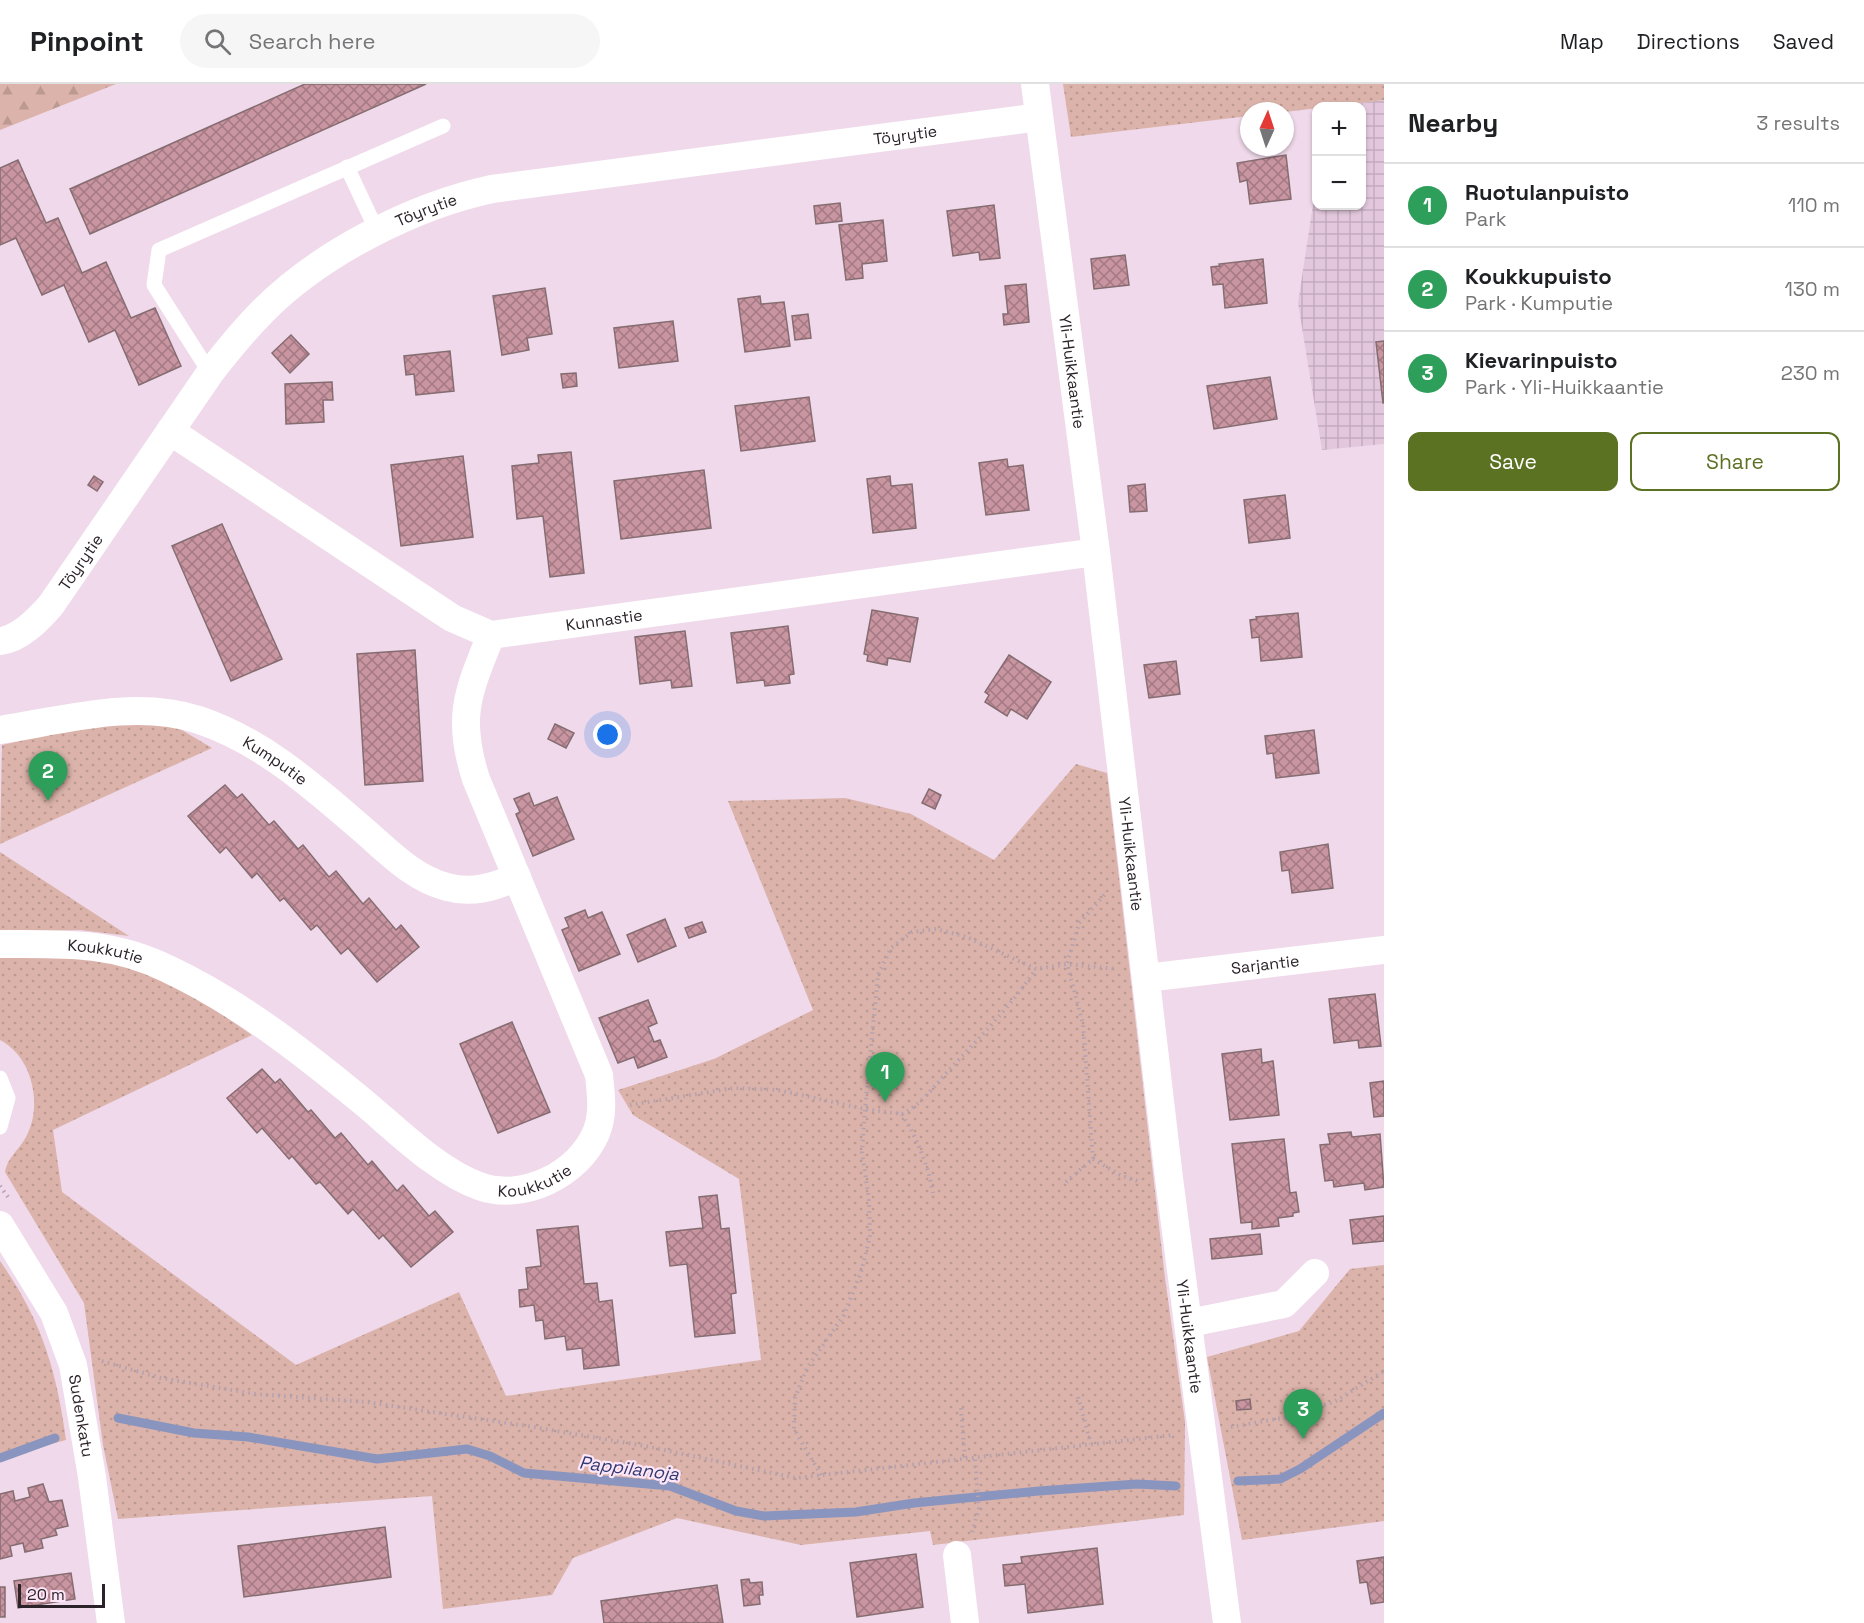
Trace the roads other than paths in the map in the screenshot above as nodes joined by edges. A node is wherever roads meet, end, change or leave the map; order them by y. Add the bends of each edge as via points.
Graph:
1 (1035, 84) edge
2 (1039, 117) junction
3 (443, 126) dead end
4 (347, 167) junction
5 (377, 231) junction
6 (210, 373) junction
7 (170, 431) junction
8 (1095, 552) junction
9 (491, 635) junction
10 (0, 642) edge
11 (0, 730) edge
12 (517, 877) junction
13 (0, 944) edge
14 (1384, 950) edge
15 (1146, 973) junction
16 (0, 1078) edge
17 (0, 1128) edge
18 (0, 1225) edge
19 (1315, 1273) dead end
20 (1190, 1323) junction
21 (957, 1555) dead end
22 (111, 1623) edge
23 (965, 1623) edge
24 (1227, 1623) edge

1 - 2 street, Yli-Huikkaantie
2 - 5 street, Töyrytie via 492,189 453,199
2 - 8 street, Yli-Huikkaantie
3 - 4 lane
4 - 5 lane
4 - 6 lane via 159,250 154,285
5 - 6 street, Töyrytie via 298,280 265,309
6 - 7 street, Töyrytie
7 - 9 street via 452,618
7 - 10 street, Töyrytie via 51,605 37,621
8 - 9 street, Kunnastie
8 - 15 street, Yli-Huikkaantie
9 - 12 street, Koukkutie via 466,702 468,752
11 - 12 street, Kumputie via 126,711 164,712 197,720 260,748 320,793 405,867 427,880 468,891 492,888
12 - 13 street, Koukkutie via 599,1075 602,1104 597,1131 576,1163 537,1186 514,1190 489,1189 456,1176 263,1023 170,969 144,957 94,945
14 - 15 street, Sarjantie
15 - 20 street, Yli-Huikkaantie
16 - 17 lane via 8,1098
18 - 22 street, Sudenkatu via 54,1313 73,1365
19 - 20 street via 1284,1304
20 - 24 street, Yli-Huikkaantie
21 - 23 street

